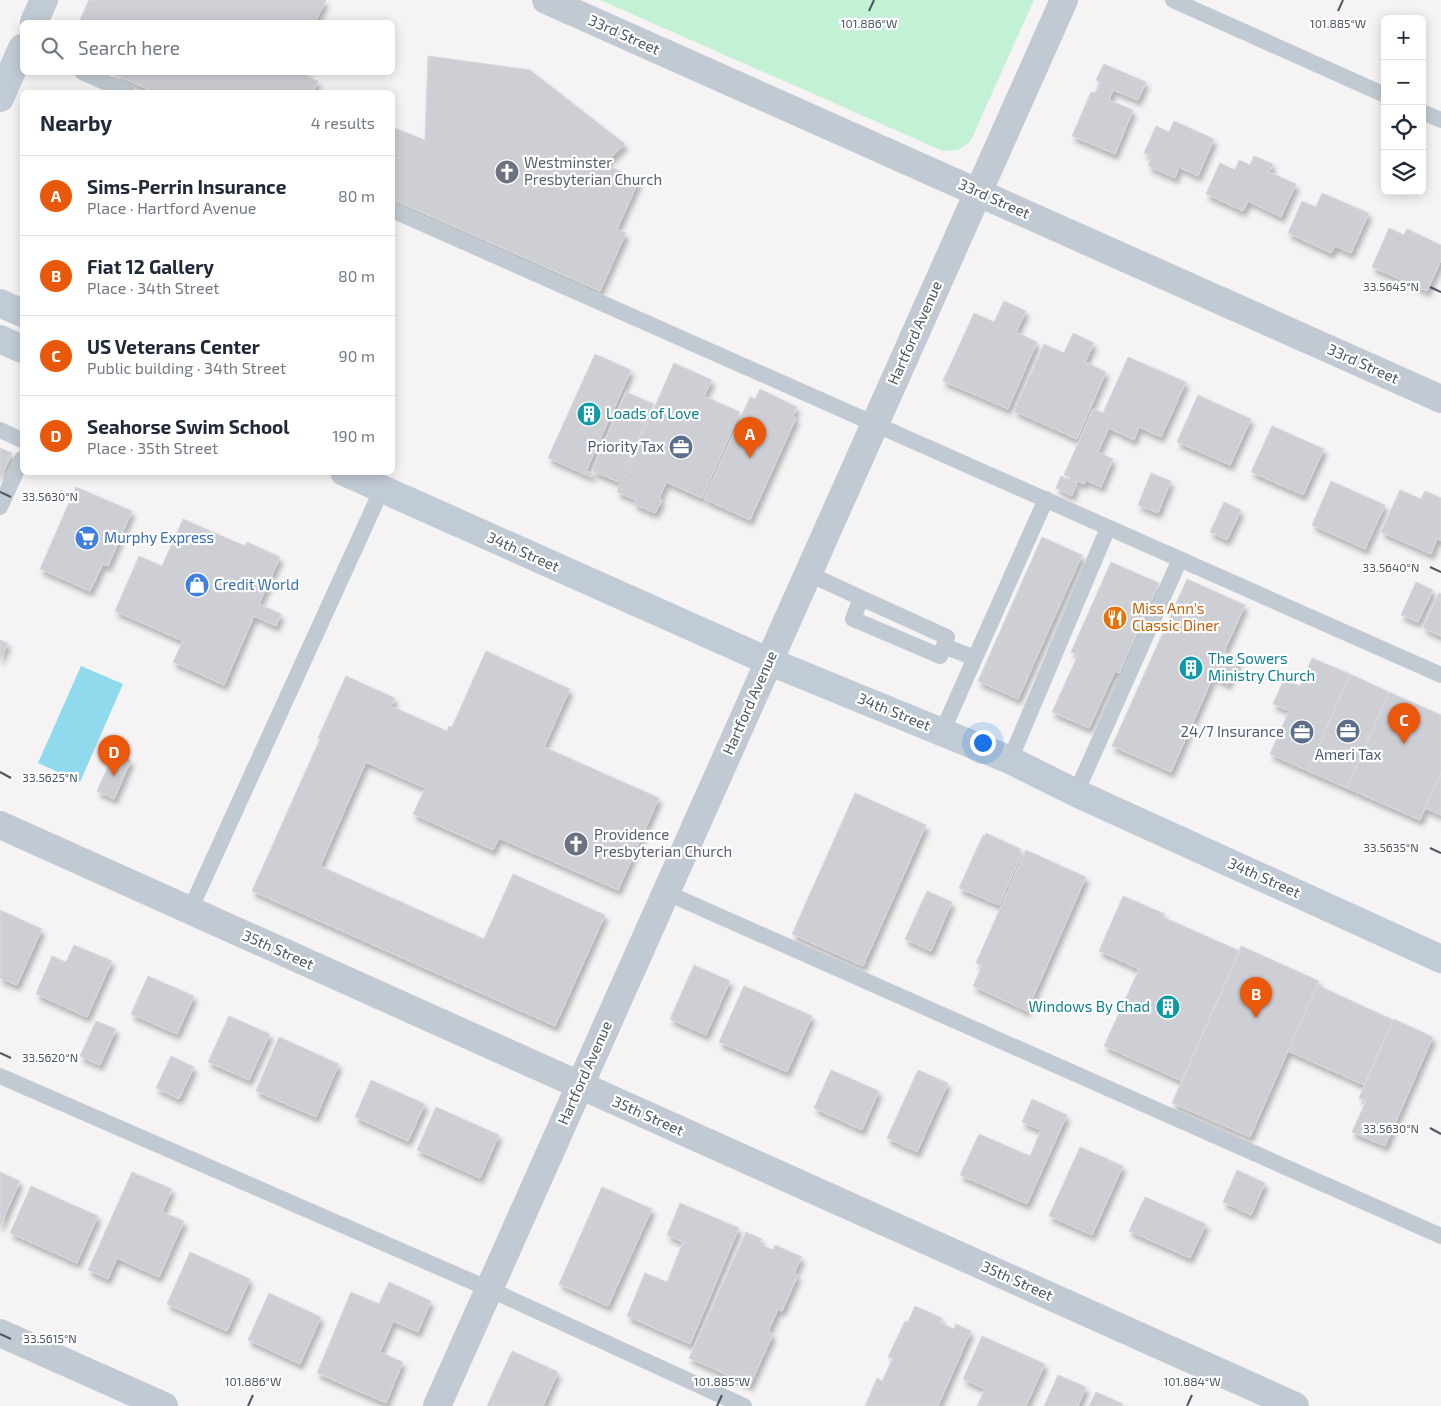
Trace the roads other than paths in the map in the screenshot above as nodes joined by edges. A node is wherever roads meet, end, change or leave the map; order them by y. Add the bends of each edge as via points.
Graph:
1 (44, 0) edge
2 (546, 0) edge
3 (1064, 0) edge
4 (1173, 0) edge
5 (35, 20) edge
6 (20, 53) edge
7 (89, 75) edge
8 (122, 90) edge
9 (1381, 93) edge
10 (0, 98) edge
11 (1426, 114) edge
12 (1441, 120) edge
13 (978, 192) junction
14 (395, 211) edge
15 (0, 303) edge
16 (20, 312) edge
17 (0, 339) edge
18 (20, 348) edge
19 (1441, 399) edge
20 (875, 423) junction
21 (0, 430) edge
22 (20, 439) edge
23 (20, 462) edge
24 (351, 475) edge
25 (5, 482) edge
26 (382, 489) junction
27 (1046, 499) junction
28 (0, 507) edge
29 (1108, 528) junction
30 (1180, 559) junction
31 (807, 573) junction
32 (861, 598) junction
33 (944, 646) junction
34 (975, 658) junction
35 (768, 661) junction
36 (1441, 675) edge
37 (942, 732) junction
38 (1010, 760) junction
39 (1076, 793) junction
40 (0, 825) edge
41 (665, 892) junction
42 (190, 910) junction
43 (1441, 959) edge
44 (0, 1076) edge
45 (579, 1085) junction
46 (1441, 1236) edge
47 (489, 1289) junction
48 (0, 1333) edge
49 (164, 1406) edge
50 (437, 1406) edge
51 (744, 1406) edge
52 (1295, 1406) edge

1 - 5 main road
2 - 13 street, 33rd Street
3 - 13 street, Hartford Avenue
4 - 9 lane
6 - 10 main road
7 - 8 lane
11 - 12 lane
13 - 19 street, 33rd Street
13 - 20 street, Hartford Avenue
14 - 20 lane
15 - 16 main road
17 - 18 main road
20 - 27 lane
20 - 31 street, Hartford Avenue
21 - 22 lane
23 - 25 lane
24 - 26 main road, 34th Street
25 - 28 lane
26 - 35 main road, 34th Street
26 - 42 lane
27 - 29 lane
27 - 34 lane
29 - 30 lane
29 - 38 lane
30 - 36 lane
30 - 39 lane
31 - 32 lane
31 - 35 street, Hartford Avenue
32 - 33 lane via 948,637
32 - 33 lane via 853,619 940,656
33 - 34 lane
34 - 37 lane
35 - 37 main road, 34th Street
35 - 41 street, Hartford Avenue
37 - 38 main road, 34th Street
38 - 39 main road, 34th Street
39 - 43 main road, 34th Street
40 - 42 street, 35th Street
41 - 45 street, Hartford Avenue
41 - 46 lane
42 - 45 street, 35th Street
44 - 47 lane
45 - 47 street, Hartford Avenue
45 - 52 street, 35th Street
47 - 50 street, Hartford Avenue
47 - 51 lane
48 - 49 street

